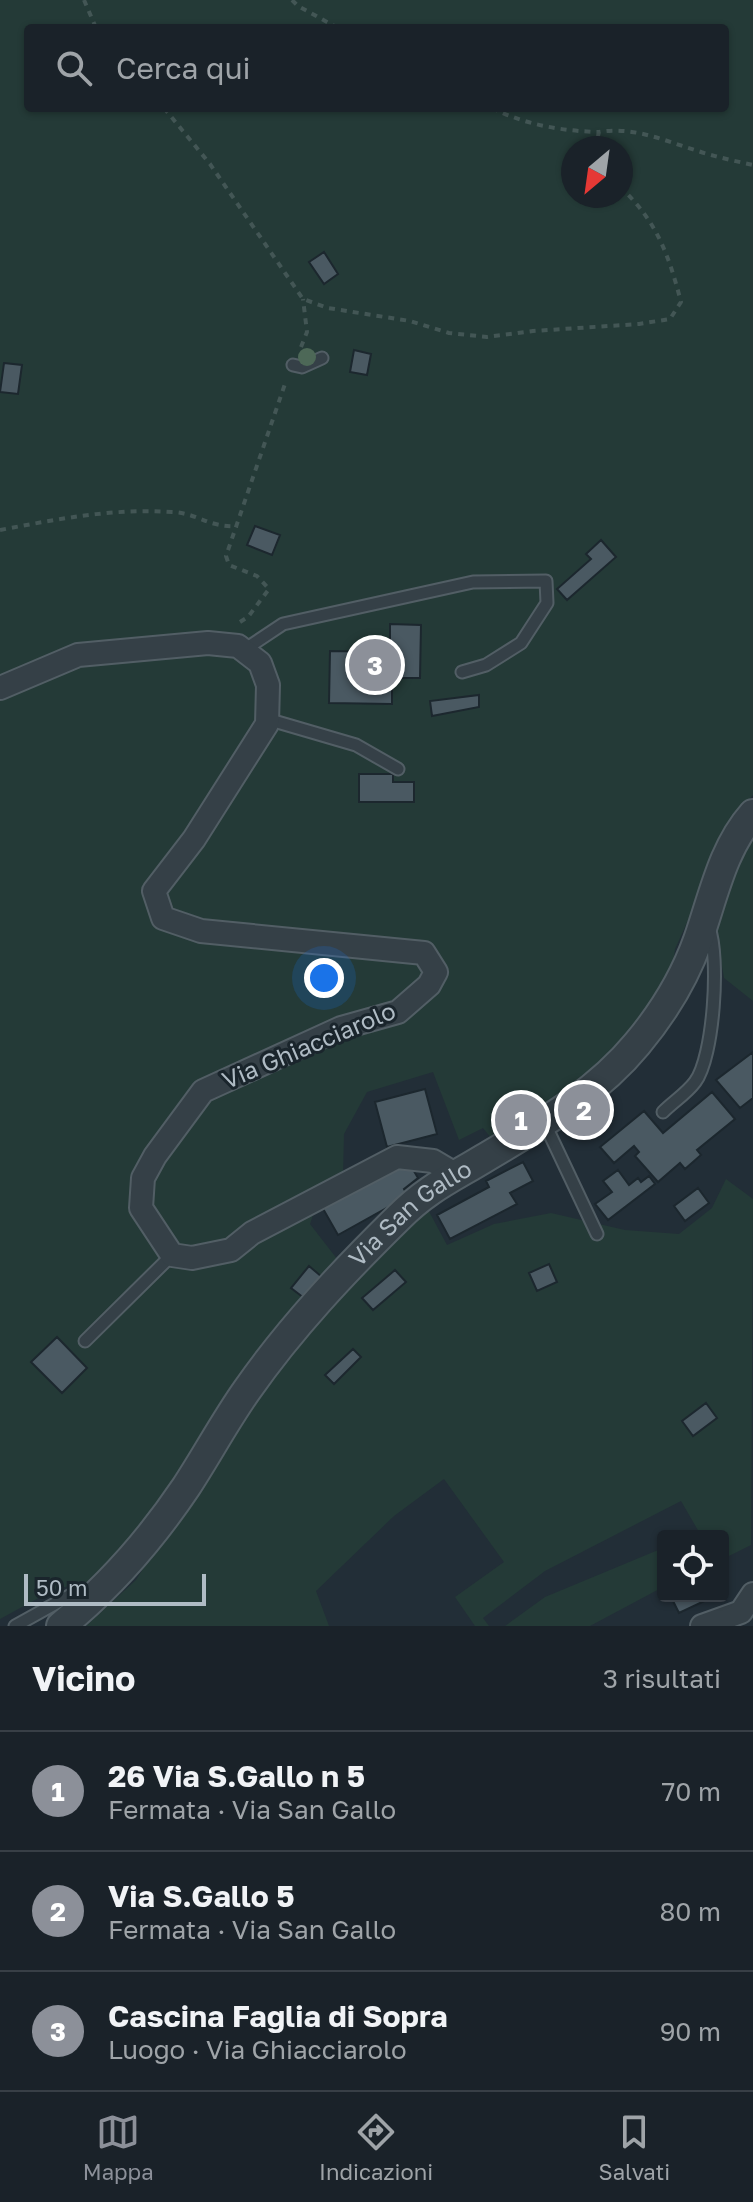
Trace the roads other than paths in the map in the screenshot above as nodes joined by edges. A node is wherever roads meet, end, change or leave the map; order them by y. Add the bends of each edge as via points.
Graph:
1 (322, 358) dead end
2 (293, 365) road end
3 (244, 650) junction
4 (462, 672) dead end
5 (0, 688) edge
6 (267, 719) junction
7 (398, 769) dead end
8 (753, 814) edge
9 (705, 916) junction
10 (663, 1112) dead end
11 (544, 1122) junction
12 (515, 1155) dead end
13 (443, 1181) junction
14 (597, 1234) dead end
15 (172, 1255) junction
16 (85, 1341) dead end
17 (753, 1594) edge
18 (88, 1608) edge
19 (15, 1626) edge
20 (61, 1626) edge
21 (702, 1626) edge

1 - 2 lane via 302,367
3 - 4 lane via 283,624 473,582 546,581 547,603 521,643 486,665
3 - 5 street via 208,643 78,655
3 - 6 street via 260,663 268,685
6 - 7 lane via 356,745
6 - 15 street, Via Ghiacciarolo via 194,839 154,891 163,918 201,931 424,953 436,972 398,1012 341,1028 203,1091 143,1178 141,1208
8 - 9 street, Via San Gallo via 715,884
9 - 10 lane via 714,982 711,1035 697,1080
9 - 11 street, Via San Gallo via 678,987 637,1045 590,1092
11 - 13 street, Via San Gallo
11 - 14 lane
12 - 13 lane via 449,1186
13 - 15 street via 433,1161 397,1157 252,1233 231,1250 192,1258
13 - 18 street, Via San Gallo via 402,1214 287,1336 184,1490
15 - 16 lane
17 - 21 street via 741,1612
18 - 19 lane via 69,1596
18 - 20 street, Via San Gallo

